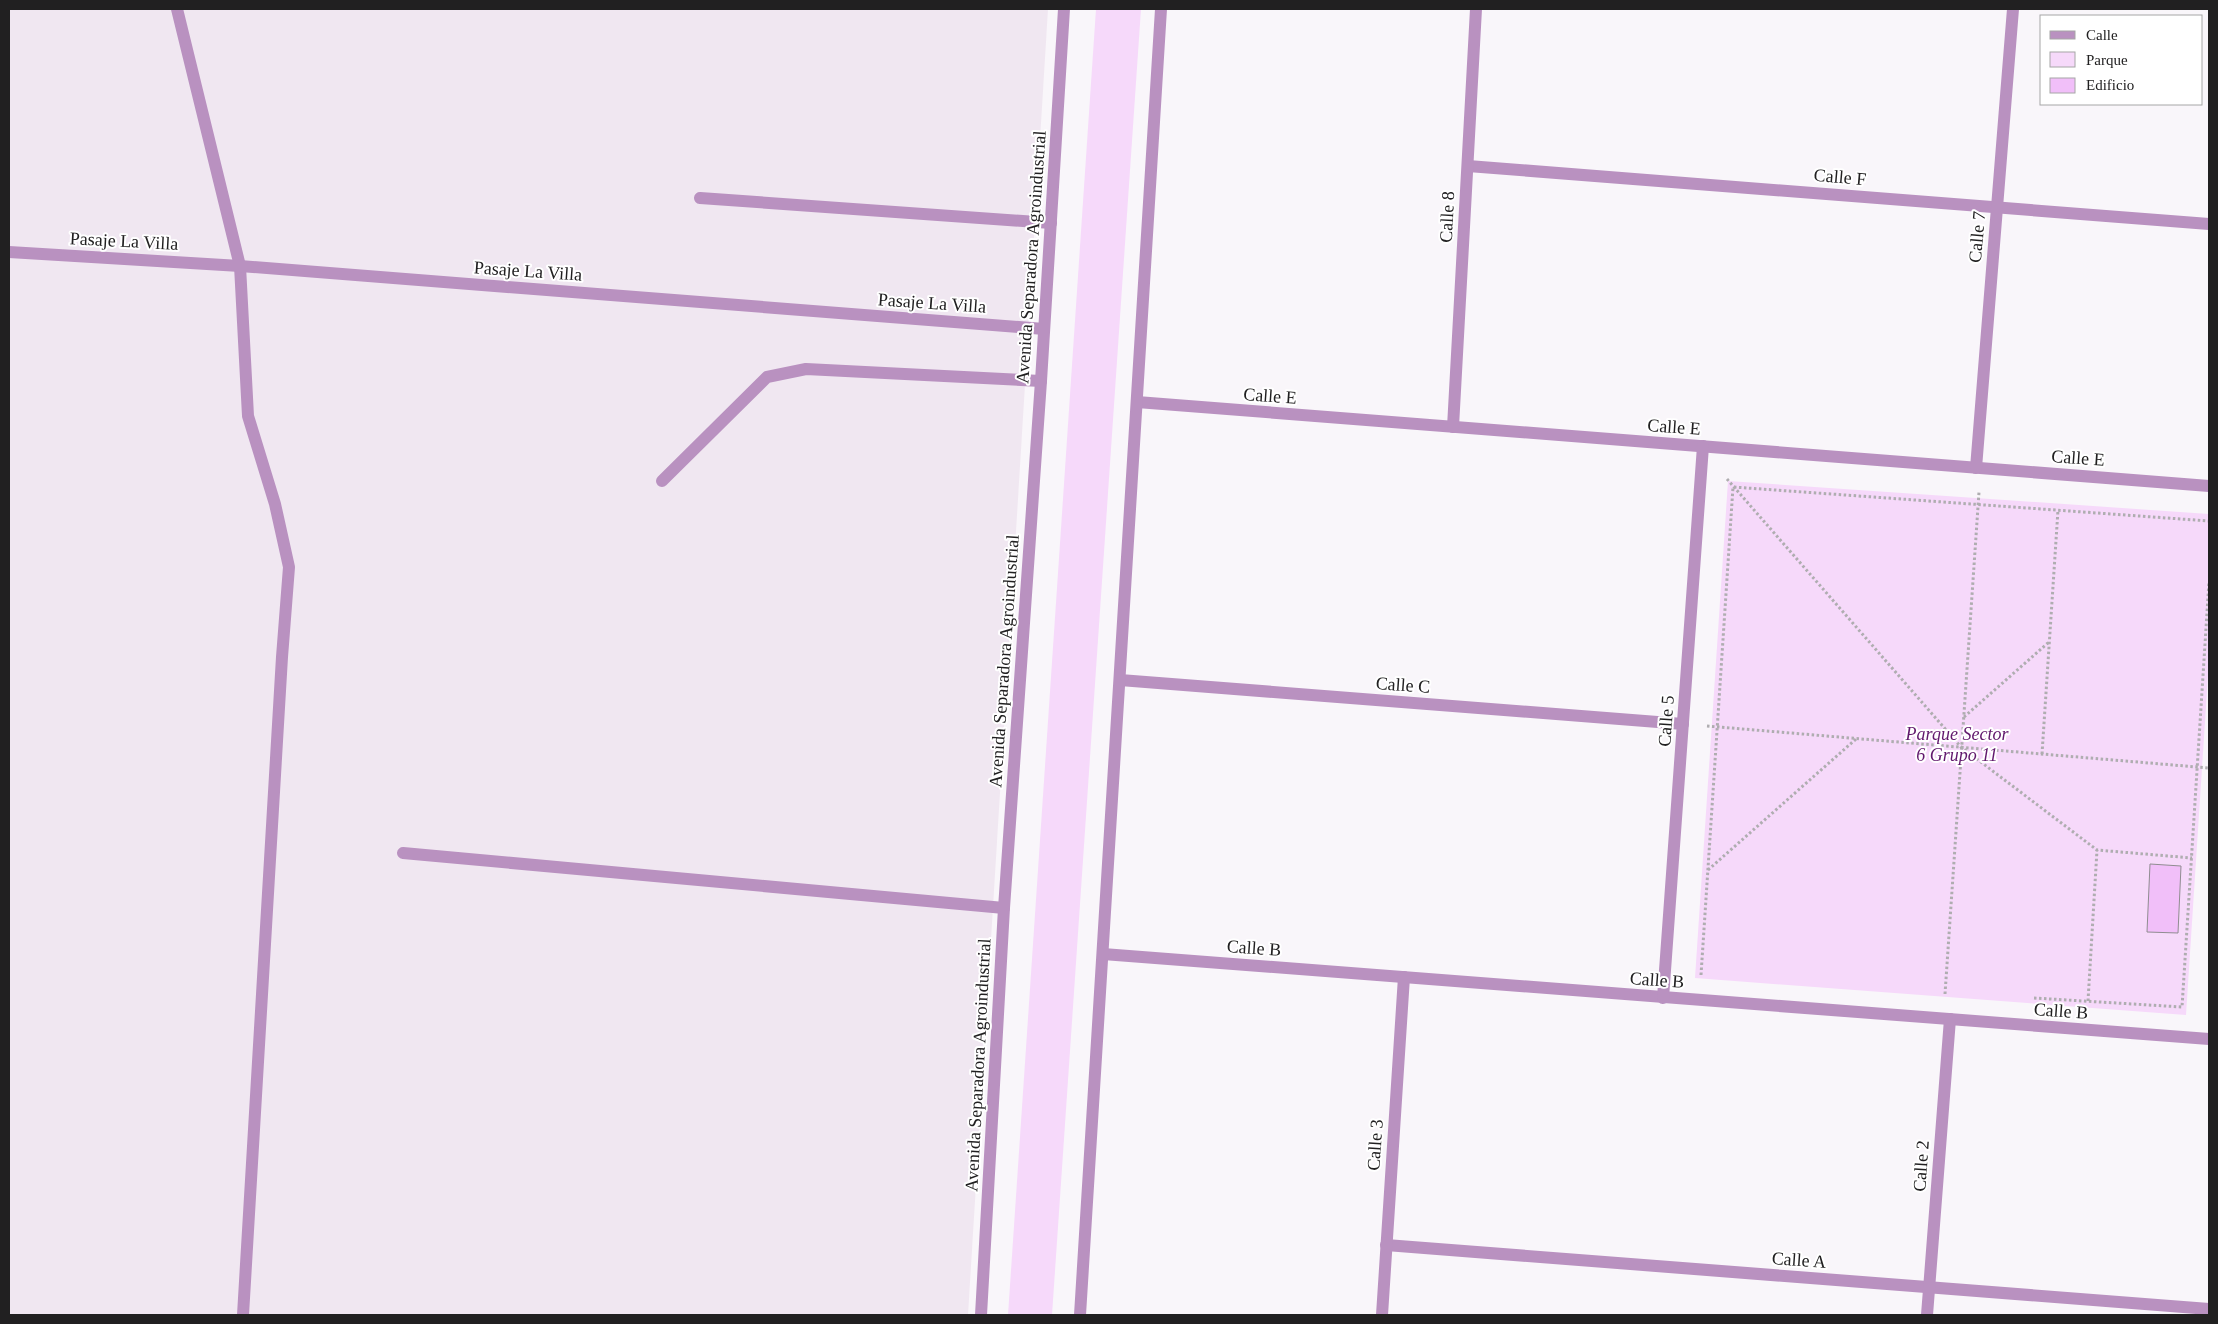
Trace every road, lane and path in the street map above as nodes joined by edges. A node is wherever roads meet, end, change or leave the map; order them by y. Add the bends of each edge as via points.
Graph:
1 (177, 9) edge
2 (1064, 9) edge
3 (1161, 9) edge
4 (1476, 9) edge
5 (2013, 9) edge
6 (1468, 166) junction
7 (700, 198) dead end
8 (1997, 207) junction
9 (1051, 223) junction
10 (2209, 224) edge
11 (9, 252) edge
12 (240, 266) junction
13 (1044, 329) junction
14 (1041, 381) junction
15 (1136, 402) junction
16 (1454, 428) junction
17 (1703, 446) junction
18 (1978, 468) junction
19 (662, 481) dead end
20 (2209, 486) edge
21 (1733, 487) junction
22 (1978, 504) junction
23 (2058, 510) junction
24 (2209, 521) edge
25 (2209, 580) edge
26 (2050, 642) junction
27 (1120, 680) junction
28 (1964, 718) junction
29 (1683, 724) junction
30 (1717, 726) junction
31 (1857, 738) junction
32 (1962, 747) junction
33 (2042, 754) junction
34 (2197, 767) junction
35 (2209, 768) edge
36 (2097, 850) junction
37 (404, 852) dead end
38 (2192, 858) junction
39 (1708, 870) junction
40 (1004, 908) junction
41 (1103, 954) junction
42 (1710, 976) dead end
43 (1404, 977) junction
44 (1935, 991) dead end
45 (1945, 992) junction
46 (1955, 992) dead end
47 (1663, 998) junction
48 (2031, 998) dead end
49 (2088, 1001) junction
50 (1947, 1019) junction
51 (2209, 1039) edge
52 (1386, 1245) junction
53 (1929, 1287) junction
54 (2209, 1309) edge
55 (244, 1315) edge
56 (981, 1315) edge
57 (1080, 1315) edge
58 (1382, 1315) edge
59 (1927, 1315) edge

1 - 12 street
2 - 9 street, Avenida Separadora Agroindustrial
3 - 15 street
4 - 6 street, Calle 8
5 - 8 street, Calle 7
6 - 8 street, Calle F
6 - 16 street, Calle 8
7 - 9 street
8 - 10 street, Calle F
8 - 18 street, Calle 7
9 - 13 street, Avenida Separadora Agroindustrial
11 - 12 street, Pasaje La Villa
12 - 13 street, Pasaje La Villa
12 - 55 street via 248,416 290,567
13 - 14 street, Avenida Separadora Agroindustrial
14 - 19 street via 806,369 767,377
14 - 40 street, Avenida Separadora Agroindustrial
15 - 16 street, Calle E
15 - 27 street
16 - 17 street, Calle E
17 - 18 street, Calle E
17 - 21 path
17 - 29 street, Calle 5
18 - 20 street, Calle E
18 - 22 path
21 - 22 path
21 - 30 path
21 - 32 path
22 - 23 path
22 - 28 path
23 - 24 path
23 - 26 path
25 - 34 path
26 - 28 path
26 - 33 path
27 - 29 street, Calle C
27 - 41 street
28 - 32 path
29 - 30 path
29 - 47 street, Calle 5
30 - 31 path
30 - 39 path
31 - 32 path
31 - 39 path
32 - 33 path
32 - 36 path
32 - 45 path
33 - 34 path
34 - 35 path
34 - 38 path
36 - 38 path
36 - 49 path
37 - 40 street
38 - 49 path via 2182,1008
39 - 42 path via 1700,975
40 - 56 street, Avenida Separadora Agroindustrial
41 - 43 street, Calle B
41 - 57 street
43 - 47 street, Calle B
43 - 52 street, Calle 3
44 - 45 path
45 - 46 path
45 - 50 path
47 - 50 street, Calle B
48 - 49 path
50 - 51 street, Calle B
50 - 53 street, Calle 2
52 - 53 street, Calle A
52 - 58 street, Calle 3
53 - 54 street, Calle A
53 - 59 street, Calle 2

